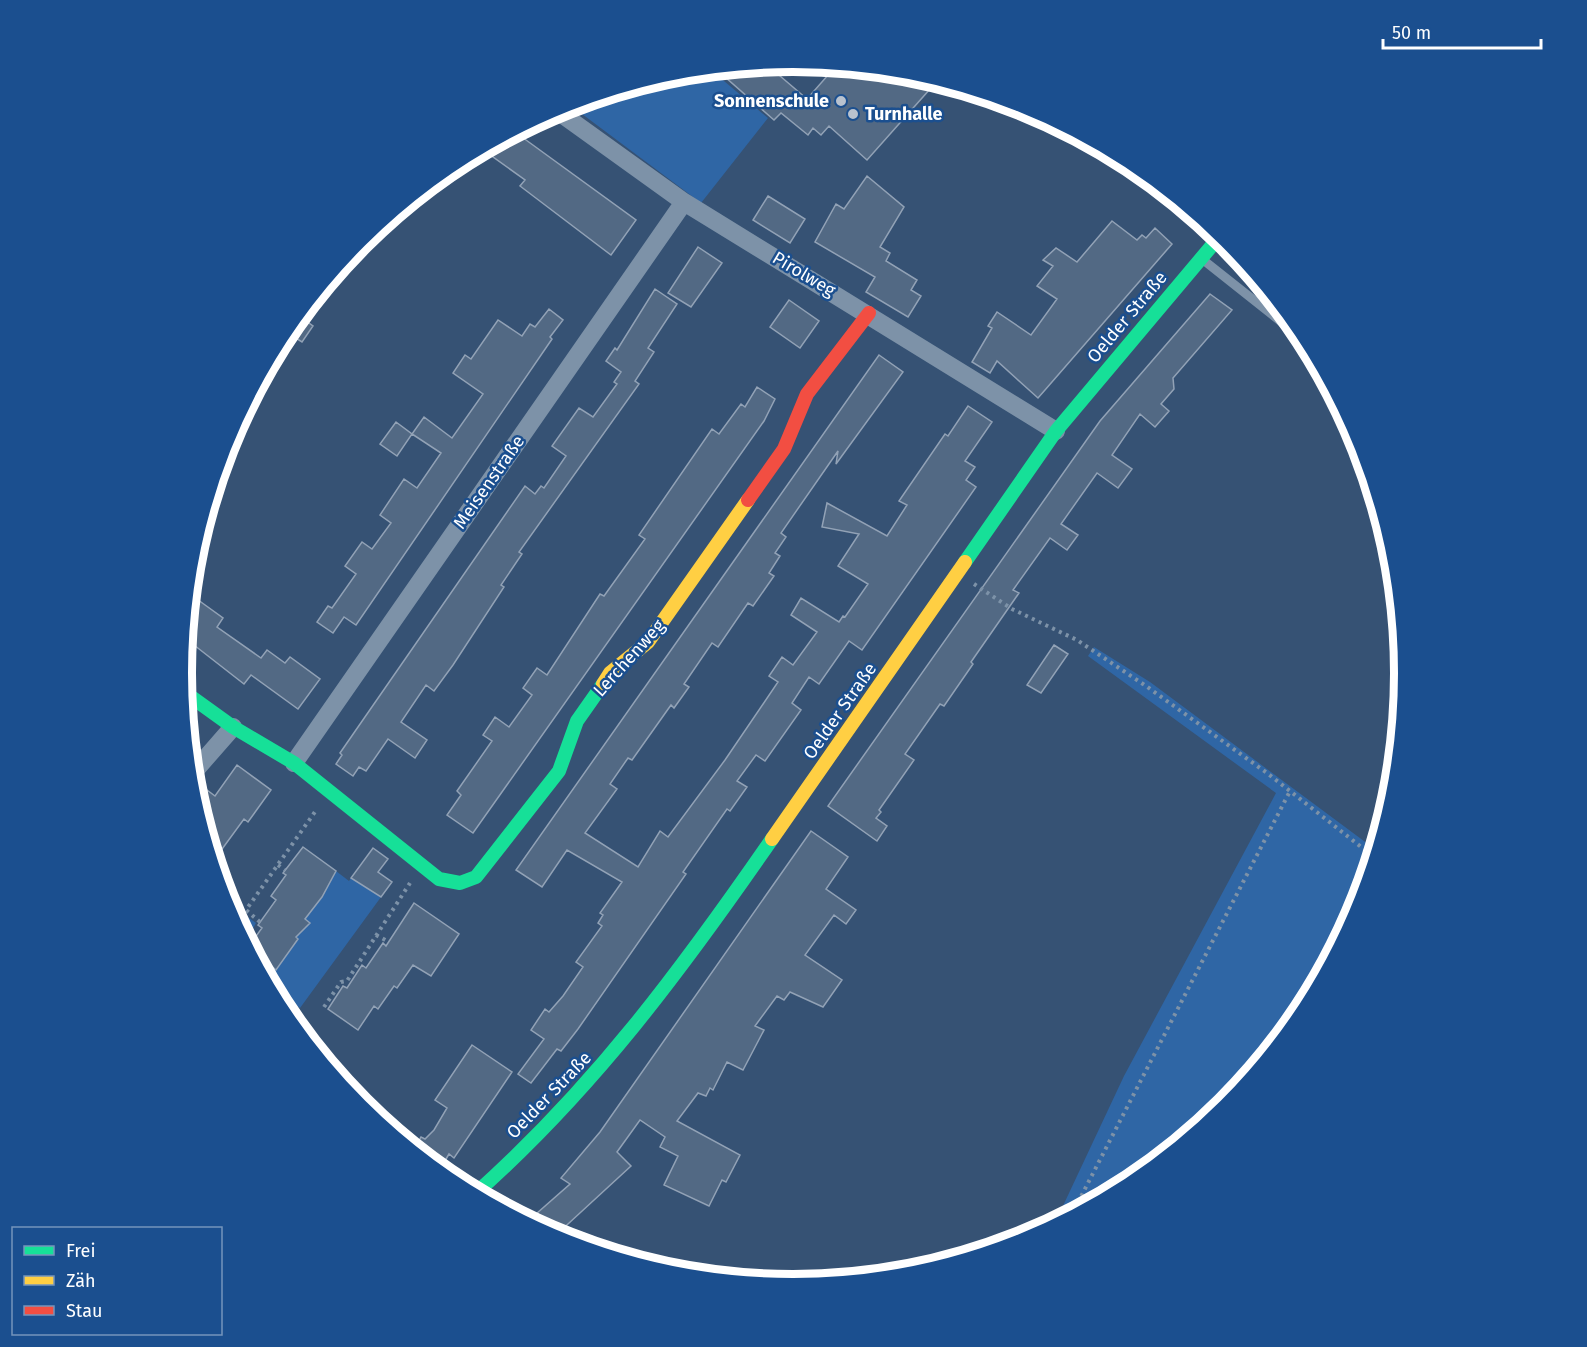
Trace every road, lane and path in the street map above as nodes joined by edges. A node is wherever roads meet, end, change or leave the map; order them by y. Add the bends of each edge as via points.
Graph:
1 (566, 117) edge
2 (684, 202) junction
3 (1214, 243) edge
4 (1200, 258) junction
5 (869, 313) junction
6 (1282, 323) edge
7 (1056, 431) junction
8 (957, 573) junction
9 (193, 698) edge
10 (233, 727) junction
11 (294, 763) junction
12 (199, 765) edge
13 (1290, 791) junction
14 (330, 792) junction
15 (1368, 851) edge
16 (278, 865) junction
17 (422, 865) junction
18 (285, 870) dead end
19 (260, 922) dead end
20 (376, 935) junction
21 (388, 942) dead end
22 (324, 1007) dead end
23 (482, 1187) edge
24 (1078, 1203) edge

1 - 2 street, Pirolweg
2 - 5 street, Pirolweg
2 - 11 street, Meisenstraße
3 - 4 street, Oelder Straße
4 - 6 lane
4 - 7 street, Oelder Straße
5 - 7 street, Pirolweg
5 - 17 street, Lerchenweg via 807,394 784,449 648,642 610,673 577,721 559,771 476,877 460,884 439,879
7 - 8 street, Oelder Straße
8 - 13 path via 1012,609 1077,640
8 - 23 street, Oelder Straße via 645,1016 582,1090
9 - 10 street, Lerchenweg
10 - 11 street, Lerchenweg
10 - 12 street
11 - 14 street, Lerchenweg
13 - 15 path
13 - 24 path
14 - 16 path
14 - 17 street, Lerchenweg
16 - 18 path
16 - 19 path via 246,910
17 - 20 path
20 - 21 path
20 - 22 path via 348,982 341,982

